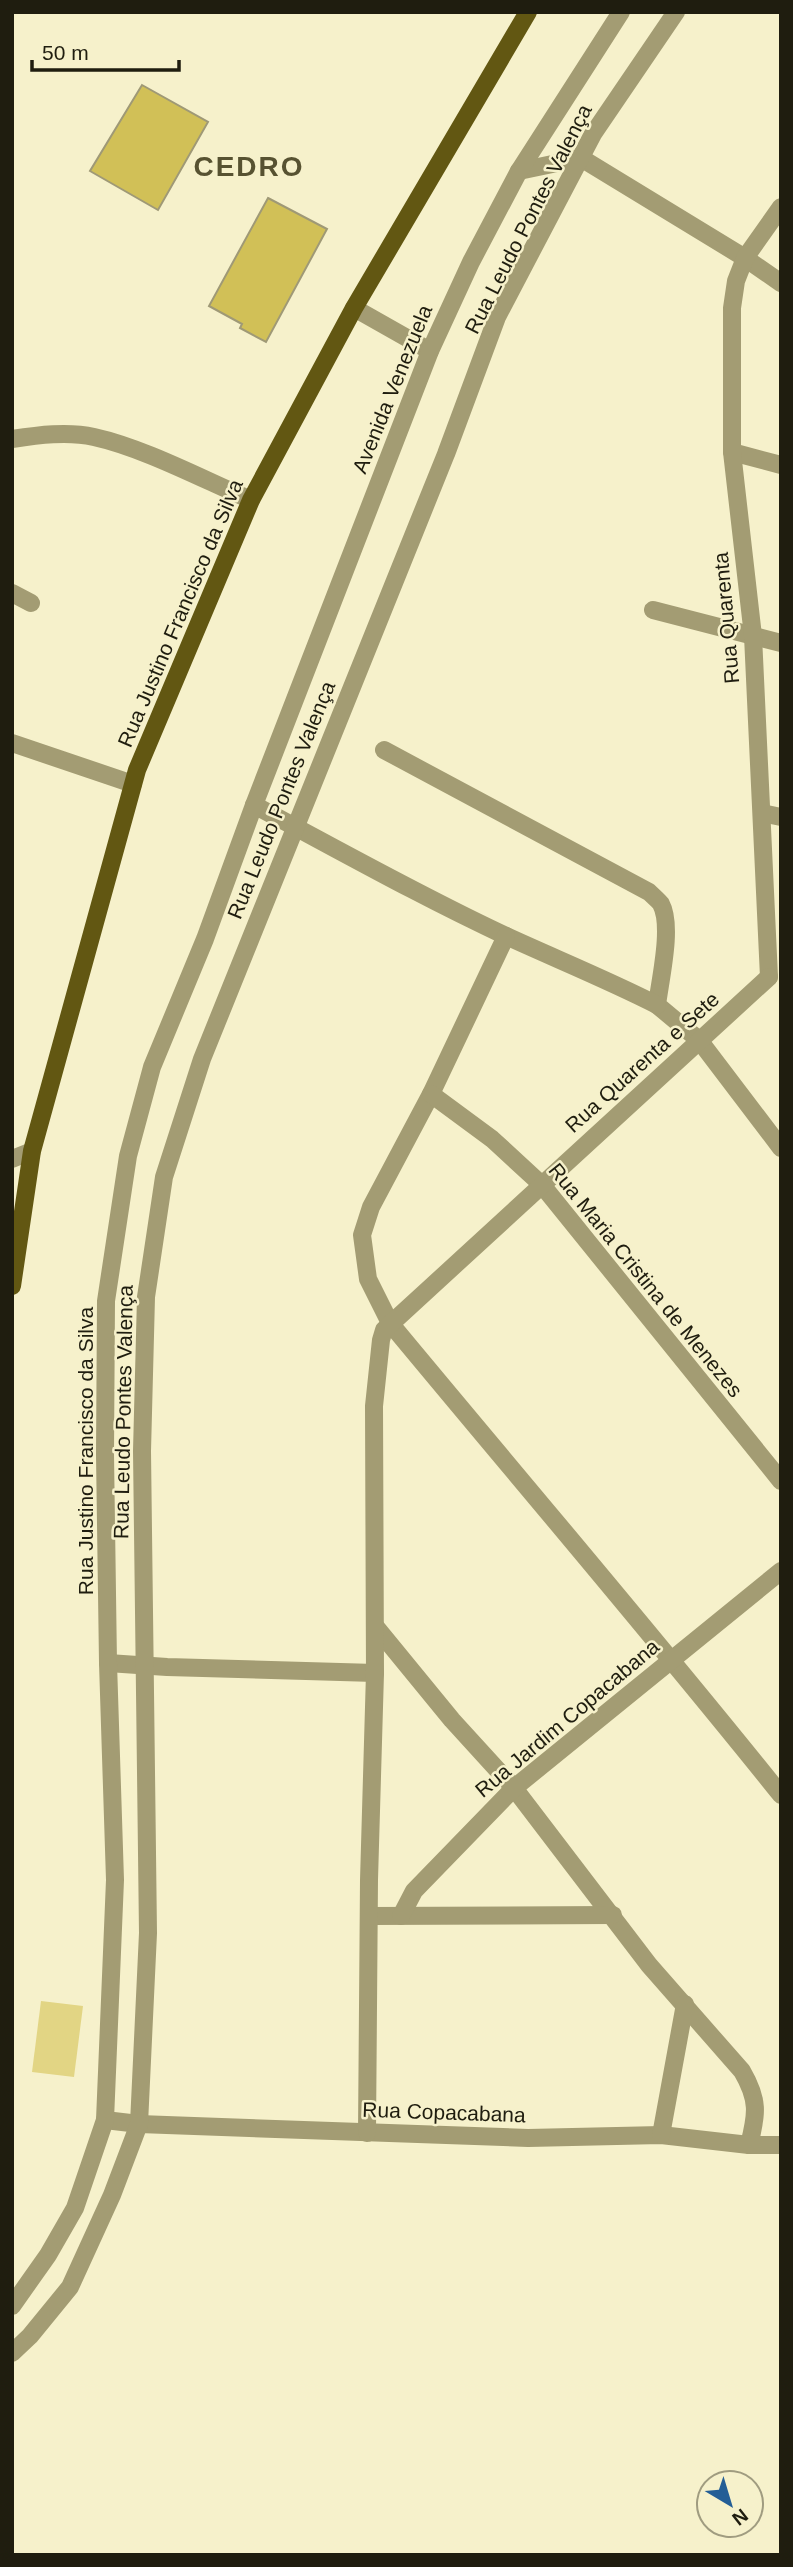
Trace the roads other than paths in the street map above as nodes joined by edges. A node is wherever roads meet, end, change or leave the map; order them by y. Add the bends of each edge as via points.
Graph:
1 (528, 12) edge
2 (621, 12) edge
3 (676, 12) edge
4 (581, 158) junction
5 (519, 171) junction
6 (781, 207) edge
7 (745, 258) junction
8 (781, 283) edge
9 (354, 308) junction
10 (430, 351) junction
11 (12, 439) edge
12 (733, 452) junction
13 (781, 466) edge
14 (251, 500) junction
15 (12, 593) edge
16 (31, 603) dead end
17 (653, 610) dead end
18 (753, 636) junction
19 (781, 643) edge
20 (12, 743) edge
21 (384, 750) dead end
22 (133, 784) junction
23 (254, 805) junction
24 (762, 813) junction
25 (781, 817) edge
26 (295, 827) junction
27 (506, 936) junction
28 (775, 979) edge
29 (657, 1005) junction
30 (699, 1040) junction
31 (431, 1094) junction
32 (781, 1149) edge
33 (32, 1151) junction
34 (12, 1159) edge
35 (542, 1185) junction
36 (12, 1286) edge
37 (390, 1323) junction
38 (781, 1481) edge
39 (781, 1571) edge
40 (374, 1626) junction
41 (672, 1659) junction
42 (108, 1662) junction
43 (144, 1665) junction
44 (375, 1673) junction
45 (514, 1788) junction
46 (781, 1795) edge
47 (613, 1915) junction
48 (370, 1916) junction
49 (401, 1916) junction
50 (685, 2004) junction
51 (105, 2120) junction
52 (139, 2124) junction
53 (367, 2133) junction
54 (661, 2135) junction
55 (749, 2145) junction
56 (781, 2145) edge
57 (12, 2306) edge
58 (12, 2353) edge

1 - 9 main road, Rua Justino Francisco da Silva
2 - 5 street, Avenida Venezuela
3 - 4 street, Rua Leudo Pontes Valença
4 - 5 street
4 - 7 street
4 - 26 street, Rua Leudo Pontes Valença via 497,317
5 - 10 street, Avenida Venezuela
6 - 7 street, Rua Quarenta
7 - 8 street
7 - 12 street, Rua Quarenta via 732,309
9 - 10 street
9 - 14 main road, Rua Justino Francisco da Silva
10 - 23 street, Avenida Venezuela
11 - 14 street via 93,436
12 - 13 street
12 - 18 street, Rua Quarenta
14 - 22 main road, Rua Justino Francisco da Silva
15 - 16 street
17 - 18 street
18 - 19 street
18 - 24 street, Rua Quarenta
20 - 22 street
21 - 29 street via 649,892 660,903 666,932
22 - 33 main road, Rua Justino Francisco da Silva
23 - 26 street
23 - 42 street, Rua Justino Francisco da Silva via 152,1067 128,1156 106,1301
24 - 25 street
24 - 28 street, Rua Quarenta
26 - 27 street
26 - 43 street, Rua Leudo Pontes Valença via 202,1059 164,1177 146,1297
27 - 29 street
27 - 31 street
28 - 30 street, Rua Quarenta e Sete
29 - 30 street
30 - 32 street
30 - 35 street, Rua Quarenta e Sete
31 - 35 street, Rua Maria Cristina de Menezes via 492,1139
31 - 37 street via 371,1207 362,1235 368,1279
33 - 34 street
33 - 36 main road, Rua Justino Francisco da Silva
35 - 37 street, Rua Quarenta e Sete
35 - 38 street, Rua Maria Cristina de Menezes
37 - 40 street via 381,1340 374,1406
37 - 41 street
39 - 41 street, Rua Jardim Copacabana
40 - 44 street
40 - 45 street
41 - 45 street, Rua Jardim Copacabana
41 - 46 street
42 - 43 street
42 - 51 street, Rua Justino Francisco da Silva via 115,1880
43 - 44 street
43 - 52 street, Rua Leudo Pontes Valença via 148,1933
44 - 48 street
45 - 47 street
45 - 49 street, Rua Jardim Copacabana via 414,1891
47 - 49 street
47 - 50 street
48 - 49 street
48 - 53 street
50 - 54 street
50 - 55 street via 752,2089 755,2119
51 - 52 street, Rua Copacabana
51 - 57 street, Rua Justino Francisco da Silva via 75,2207
52 - 53 street, Rua Copacabana
52 - 58 street, Rua Leudo Pontes Valença via 113,2195 70,2287
53 - 54 street, Rua Copacabana via 528,2138
54 - 55 street, Rua Copacabana
55 - 56 street, Rua Copacabana

